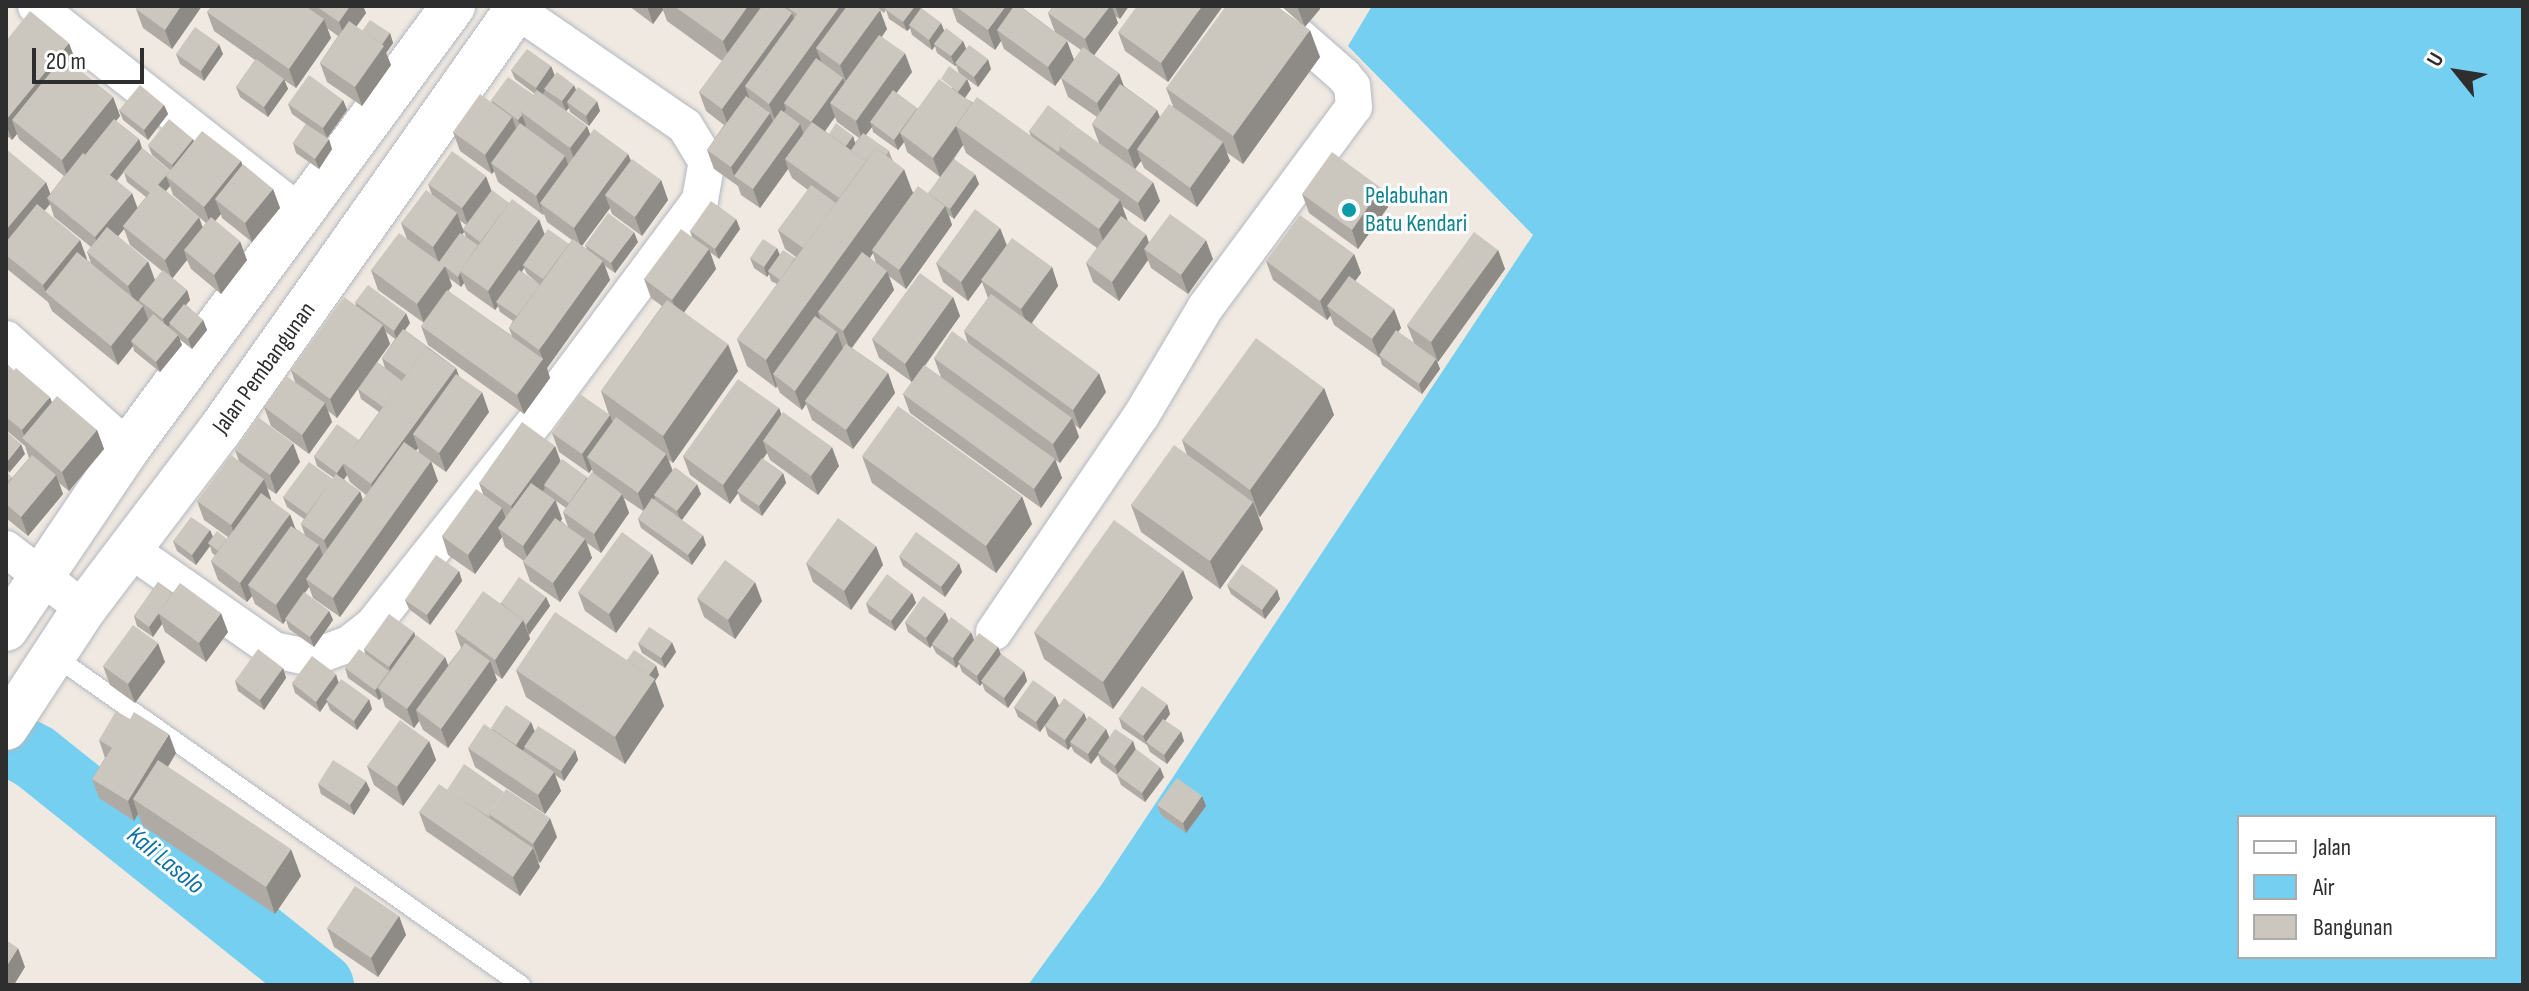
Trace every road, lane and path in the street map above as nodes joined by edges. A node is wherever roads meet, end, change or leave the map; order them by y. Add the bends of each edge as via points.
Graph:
1 (36, 6) edge
2 (453, 6) edge
3 (1264, 6) edge
4 (517, 8) edge
5 (304, 216) junction
6 (6, 339) edge
7 (128, 448) junction
8 (6, 549) edge
9 (131, 550) junction
10 (40, 576) junction
11 (84, 609) junction
12 (6, 629) edge
13 (994, 632) dead end
14 (53, 655) junction
15 (17, 710) edge
16 (521, 985) edge

1 - 5 street
2 - 5 main road
3 - 13 street via 1344,76 1355,99 1350,117 1244,251 1141,416
4 - 9 main road, Jalan Pembangunan
4 - 9 street via 685,126 707,162 700,200 498,467 373,625 349,644 311,658 274,650
5 - 7 main road
6 - 7 street
7 - 10 main road
8 - 10 street
9 - 11 main road, Jalan Pembangunan
10 - 11 street
10 - 12 main road
11 - 14 main road, Jalan Pembangunan
14 - 15 main road, Jalan Pembangunan
14 - 16 lane

